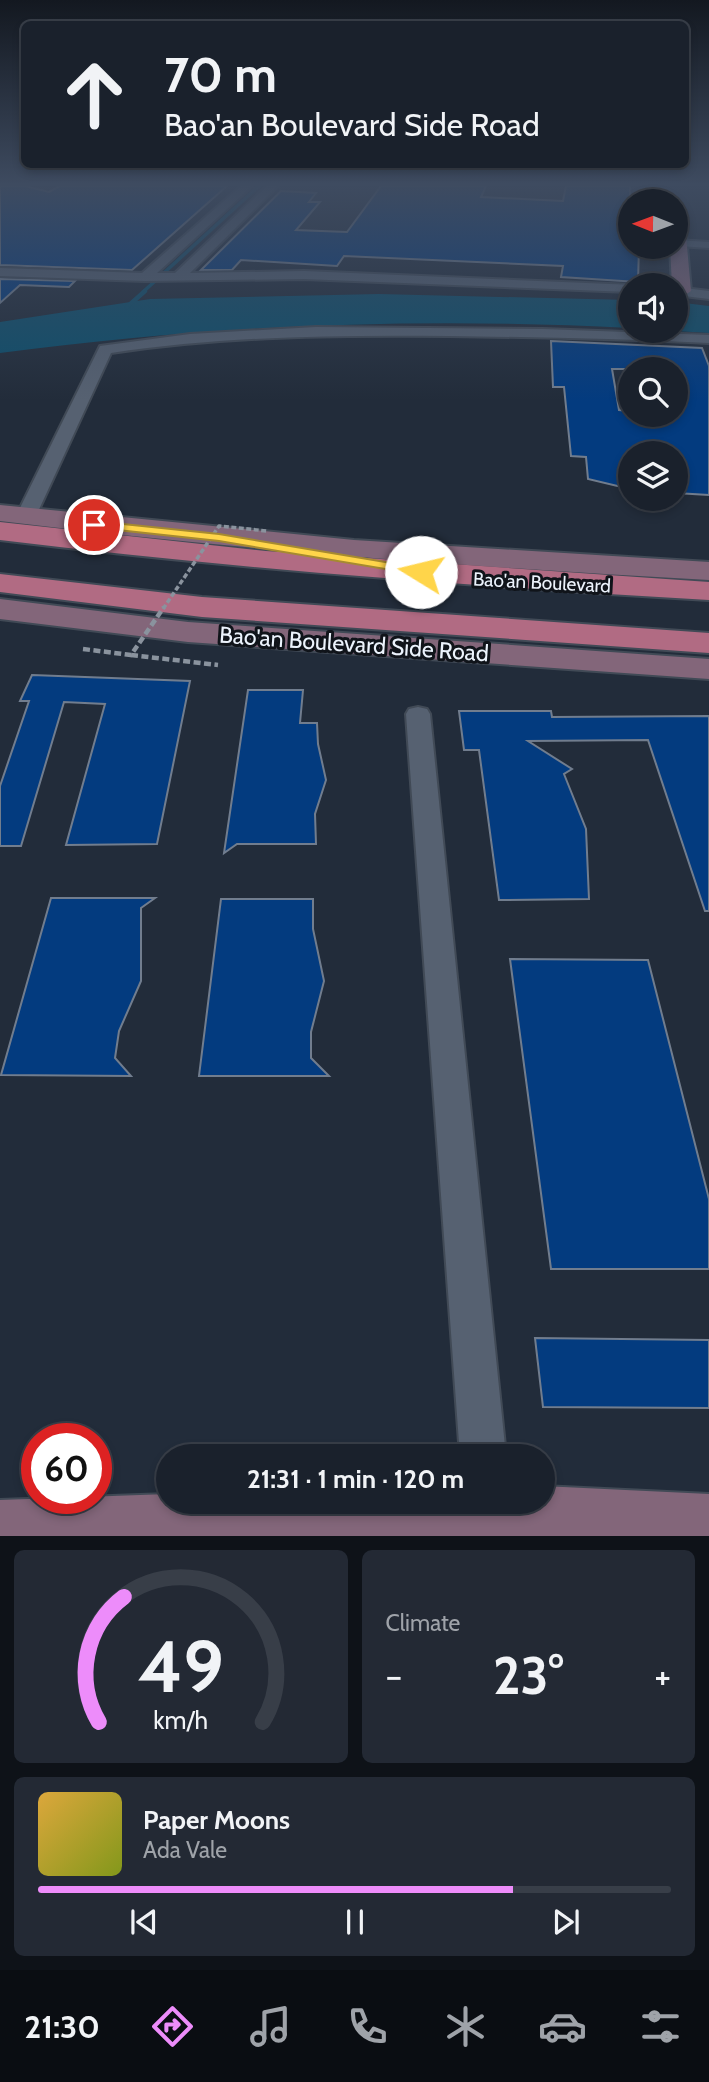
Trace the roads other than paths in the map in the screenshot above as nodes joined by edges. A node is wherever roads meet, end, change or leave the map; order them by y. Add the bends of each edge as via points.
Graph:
1 (170, 258) edge
2 (195, 258) edge
3 (0, 272) edge
4 (149, 277) junction
5 (174, 277) junction
6 (618, 288) edge
7 (688, 292) edge
8 (709, 295) edge
9 (709, 339) edge
10 (13, 514) edge
11 (0, 531) edge
12 (219, 538) junction
13 (709, 571) edge
14 (446, 576) junction
15 (0, 583) edge
16 (709, 591) edge
17 (0, 609) edge
18 (310, 615) junction
19 (709, 643) edge
20 (564, 660) junction
21 (709, 669) edge
22 (418, 714) dead end
23 (482, 1444) edge
24 (555, 1504) edge
25 (237, 1514) edge
26 (709, 1530) edge
27 (0, 1535) edge

1 - 4 street
2 - 5 street
3 - 4 street
4 - 5 street
5 - 6 street via 304,275
7 - 8 street
9 - 10 street via 273,332 177,337 105,349
10 - 12 main road
11 - 14 main road, Bao'an Boulevard via 253,561
12 - 13 main road via 449,557
12 - 14 main road
14 - 16 main road, Bao'an Boulevard
15 - 18 main road
17 - 20 main road, Bao'an Boulevard Side Road via 188,632
18 - 19 main road
18 - 20 main road
20 - 21 main road, Bao'an Boulevard Side Road
22 - 23 street
24 - 26 main road
25 - 27 main road

